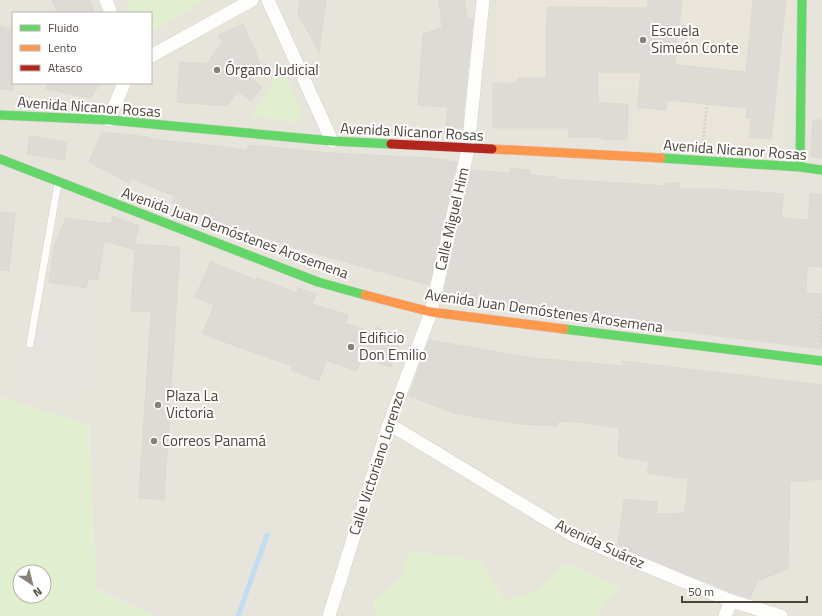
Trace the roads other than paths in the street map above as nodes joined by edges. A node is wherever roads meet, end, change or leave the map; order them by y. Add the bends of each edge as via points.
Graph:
1 (106, 0) edge
2 (252, 0) edge
3 (268, 0) edge
4 (483, 0) edge
5 (802, 0) edge
6 (111, 12) edge
7 (152, 55) edge
8 (124, 84) edge
9 (0, 115) edge
10 (109, 120) junction
11 (332, 142) junction
12 (468, 149) junction
13 (0, 159) edge
14 (800, 167) junction
15 (822, 170) edge
16 (59, 183) junction
17 (431, 312) junction
18 (30, 344) dead end
19 (820, 360) edge
20 (388, 424) junction
21 (730, 601) junction
22 (329, 616) edge
23 (725, 616) edge
24 (781, 616) edge

1 - 6 street
2 - 7 street
3 - 11 street
4 - 12 street, Calle Miguel Him
5 - 14 main road
8 - 10 street
9 - 10 main road, Avenida Nicanor Rosas
10 - 11 main road, Avenida Nicanor Rosas
11 - 12 main road, Avenida Nicanor Rosas
12 - 14 main road, Avenida Nicanor Rosas
12 - 17 street, Calle Miguel Him
13 - 16 main road, Avenida Juan Demóstenes Arosemena
14 - 15 main road, Avenida Nicanor Rosas
16 - 17 main road, Avenida Juan Demóstenes Arosemena via 318,282
16 - 18 lane
17 - 19 main road, Avenida Juan Demóstenes Arosemena
17 - 20 street, Calle Victoriano Lorenzo
20 - 21 street, Avenida Suárez via 574,536
20 - 22 street, Calle Victoriano Lorenzo
21 - 23 street
21 - 24 street, Avenida Suárez

